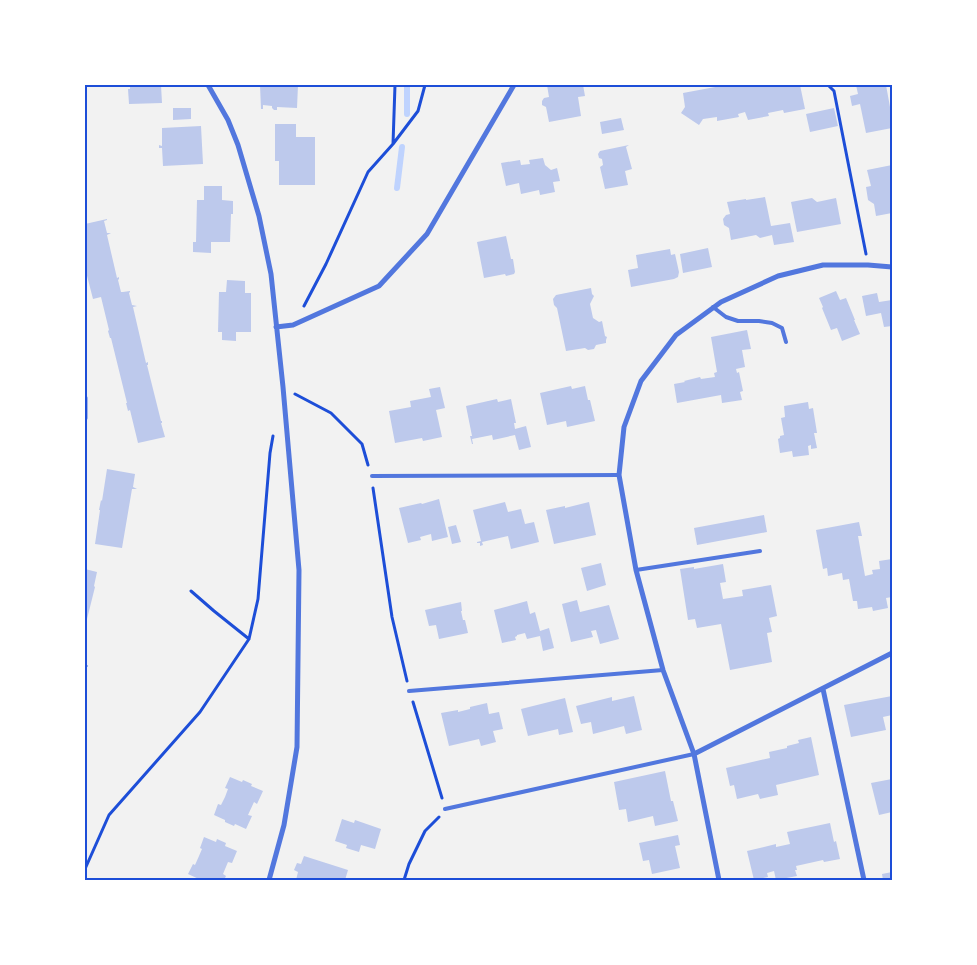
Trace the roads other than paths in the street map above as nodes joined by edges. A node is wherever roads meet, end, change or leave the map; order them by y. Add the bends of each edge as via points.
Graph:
1 (208, 85) edge
2 (514, 85) edge
3 (892, 267) edge
4 (713, 307) junction
5 (276, 327) junction
6 (786, 342) dead end
7 (85, 398) edge
8 (85, 418) edge
9 (619, 475) junction
10 (372, 476) road end
11 (760, 551) dead end
12 (636, 570) junction
13 (892, 652) edge
14 (664, 670) junction
15 (823, 689) junction
16 (409, 691) road end
17 (694, 754) junction
18 (445, 809) road end
19 (269, 880) edge
20 (719, 880) edge
21 (864, 880) edge

1 - 5 street via 228,120 248,176 271,274
2 - 5 street via 427,234 379,286 293,325
3 - 4 street via 823,265 778,276
4 - 6 lane via 738,321 772,323 782,328
4 - 9 street via 676,335 641,380 624,427
5 - 19 street via 299,570 297,747 284,826
7 - 8 street
9 - 10 lane
9 - 12 street
11 - 12 lane
12 - 14 street
13 - 15 street
14 - 16 lane
14 - 17 street
15 - 17 street
15 - 21 street
17 - 18 lane
17 - 20 street

